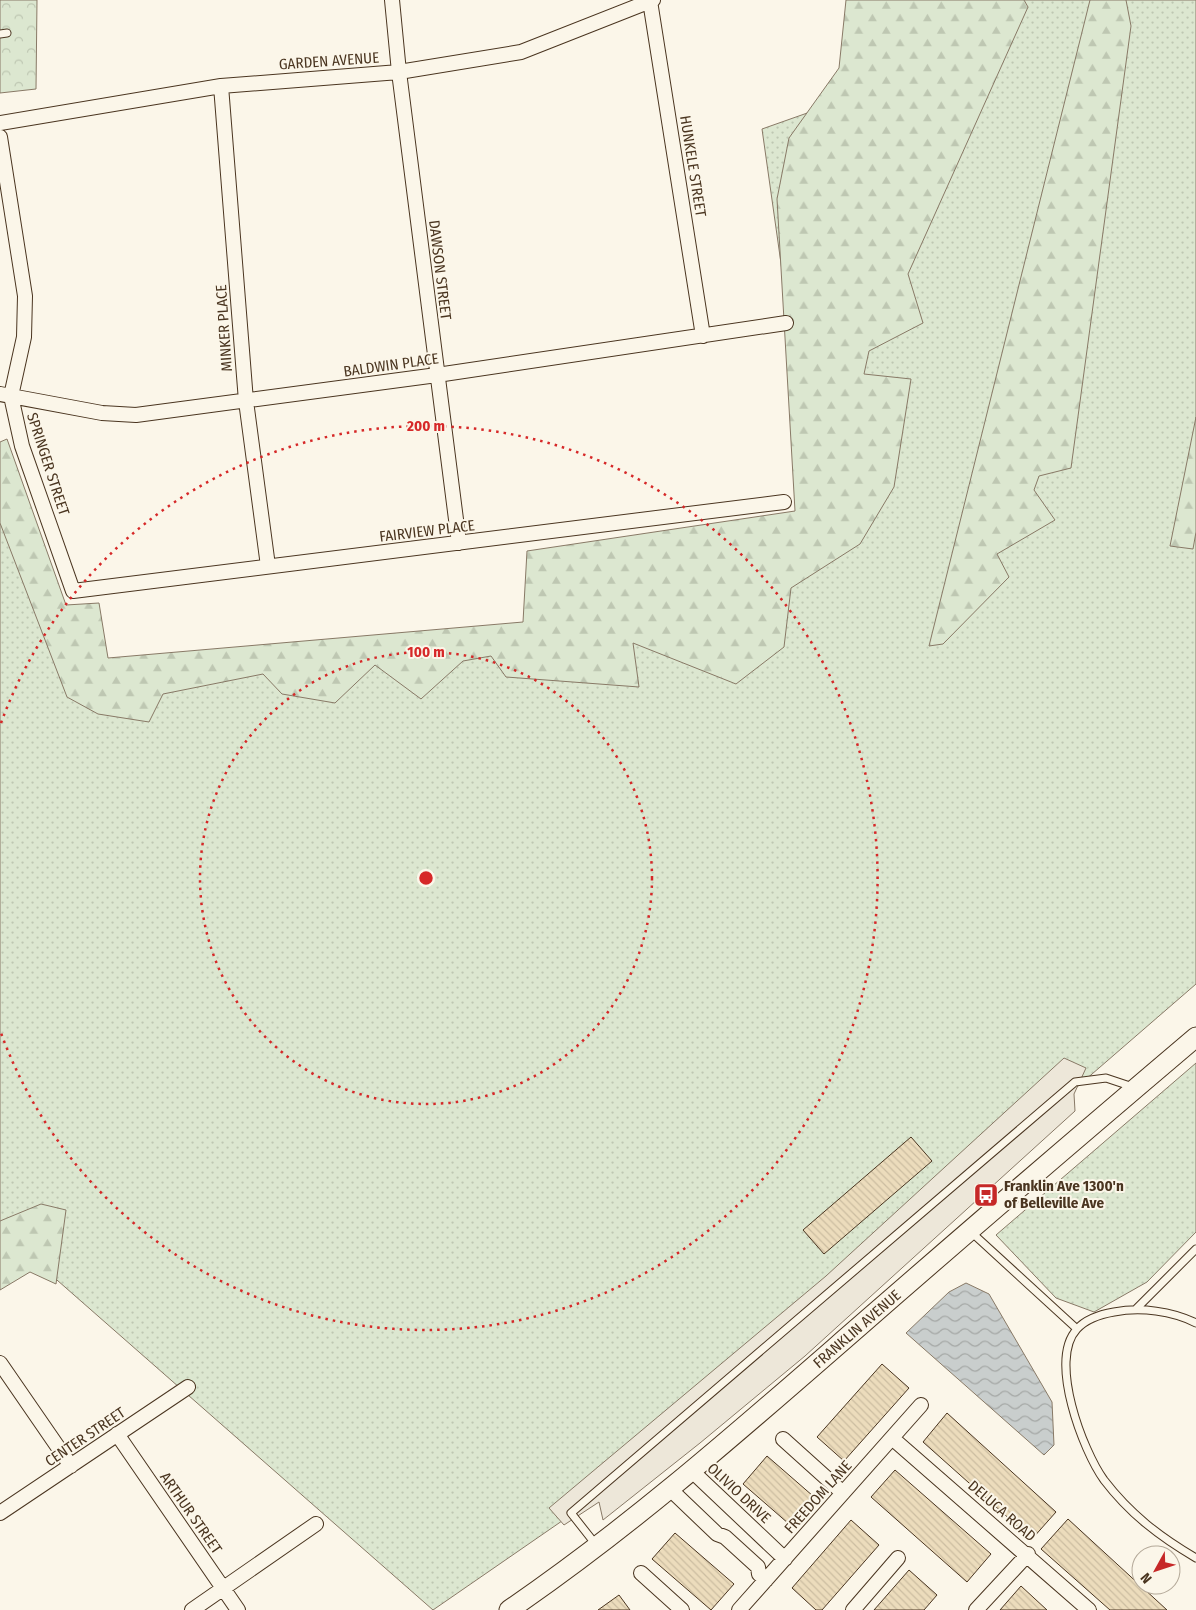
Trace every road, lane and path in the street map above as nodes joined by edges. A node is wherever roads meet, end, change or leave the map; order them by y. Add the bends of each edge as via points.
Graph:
1 (392, 0) edge
2 (651, 1) edge
3 (399, 72) junction
4 (221, 86) junction
5 (0, 123) edge
6 (0, 136) edge
7 (786, 323) dead end
8 (703, 336) junction
9 (437, 375) junction
10 (5, 395) edge
11 (246, 401) junction
12 (784, 502) dead end
13 (459, 543) junction
14 (268, 566) junction
15 (73, 591) joint
16 (1196, 1036) edge
17 (1136, 1088) junction
18 (969, 1230) junction
19 (1196, 1249) edge
20 (1136, 1309) junction
21 (1196, 1323) edge
22 (1077, 1329) junction
23 (0, 1363) edge
24 (188, 1387) dead end
25 (921, 1404) dead end
26 (117, 1434) junction
27 (892, 1438) junction
28 (783, 1439) dead end
29 (71, 1466) junction
30 (693, 1472) junction
31 (672, 1490) junction
32 (843, 1493) junction
33 (0, 1513) edge
34 (316, 1524) dead end
35 (598, 1547) junction
36 (1028, 1554) junction
37 (898, 1558) dead end
38 (1196, 1558) edge
39 (785, 1559) junction
40 (641, 1573) dead end
41 (763, 1577) junction
42 (223, 1589) junction
43 (519, 1607) edge
44 (192, 1610) edge
45 (238, 1610) edge
46 (682, 1610) edge
47 (739, 1610) edge
48 (853, 1610) edge
49 (976, 1610) edge
50 (1089, 1610) edge

1 - 3 street, DAWSON STREET
2 - 3 street, GARDEN AVENUE via 521,52
2 - 8 street, HUNKELE STREET
3 - 4 street, GARDEN AVENUE
3 - 9 street, DAWSON STREET
4 - 5 street, GARDEN AVENUE
4 - 11 street, MINKER PLACE
6 - 10 street, SPRINGER STREET via 26,316 24,337
7 - 8 street, BALDWIN PLACE
8 - 9 street, BALDWIN PLACE
9 - 11 street, BALDWIN PLACE
9 - 13 street, DAWSON STREET
10 - 11 street, BALDWIN PLACE via 118,415
10 - 15 street, SPRINGER STREET
11 - 14 street, MINKER PLACE
12 - 13 street, FAIRVIEW PLACE
13 - 14 street, FAIRVIEW PLACE
14 - 15 street, FAIRVIEW PLACE
16 - 17 main road, FRANKLIN AVENUE
17 - 18 main road, FRANKLIN AVENUE
17 - 35 lane via 1106,1078 1075,1082 571,1513
18 - 22 lane
18 - 30 main road, FRANKLIN AVENUE
19 - 20 lane
20 - 21 lane
20 - 22 lane via 1108,1313
22 - 38 lane via 1068,1348 1068,1388 1078,1430 1091,1457 1103,1478 1136,1517 1156,1534
23 - 29 street
24 - 26 street, CENTER STREET
25 - 27 street, FREEDOM LANE
26 - 29 street, CENTER STREET
26 - 42 street, ARTHUR STREET
27 - 32 street, FREEDOM LANE
27 - 36 street, DELUCA ROAD
28 - 32 street
29 - 33 street, CENTER STREET
30 - 31 main road, FRANKLIN AVENUE
30 - 39 street, OLIVIO DRIVE
31 - 35 main road, FRANKLIN AVENUE
31 - 41 street via 717,1534 725,1537 758,1567
32 - 39 street, FREEDOM LANE
34 - 42 street
35 - 43 main road, FRANKLIN AVENUE
36 - 49 street
36 - 50 street, DELUCA ROAD
37 - 48 street
39 - 41 street, FREEDOM LANE
40 - 46 street
41 - 47 street, FREEDOM LANE
42 - 44 street
42 - 45 street, ARTHUR STREET

